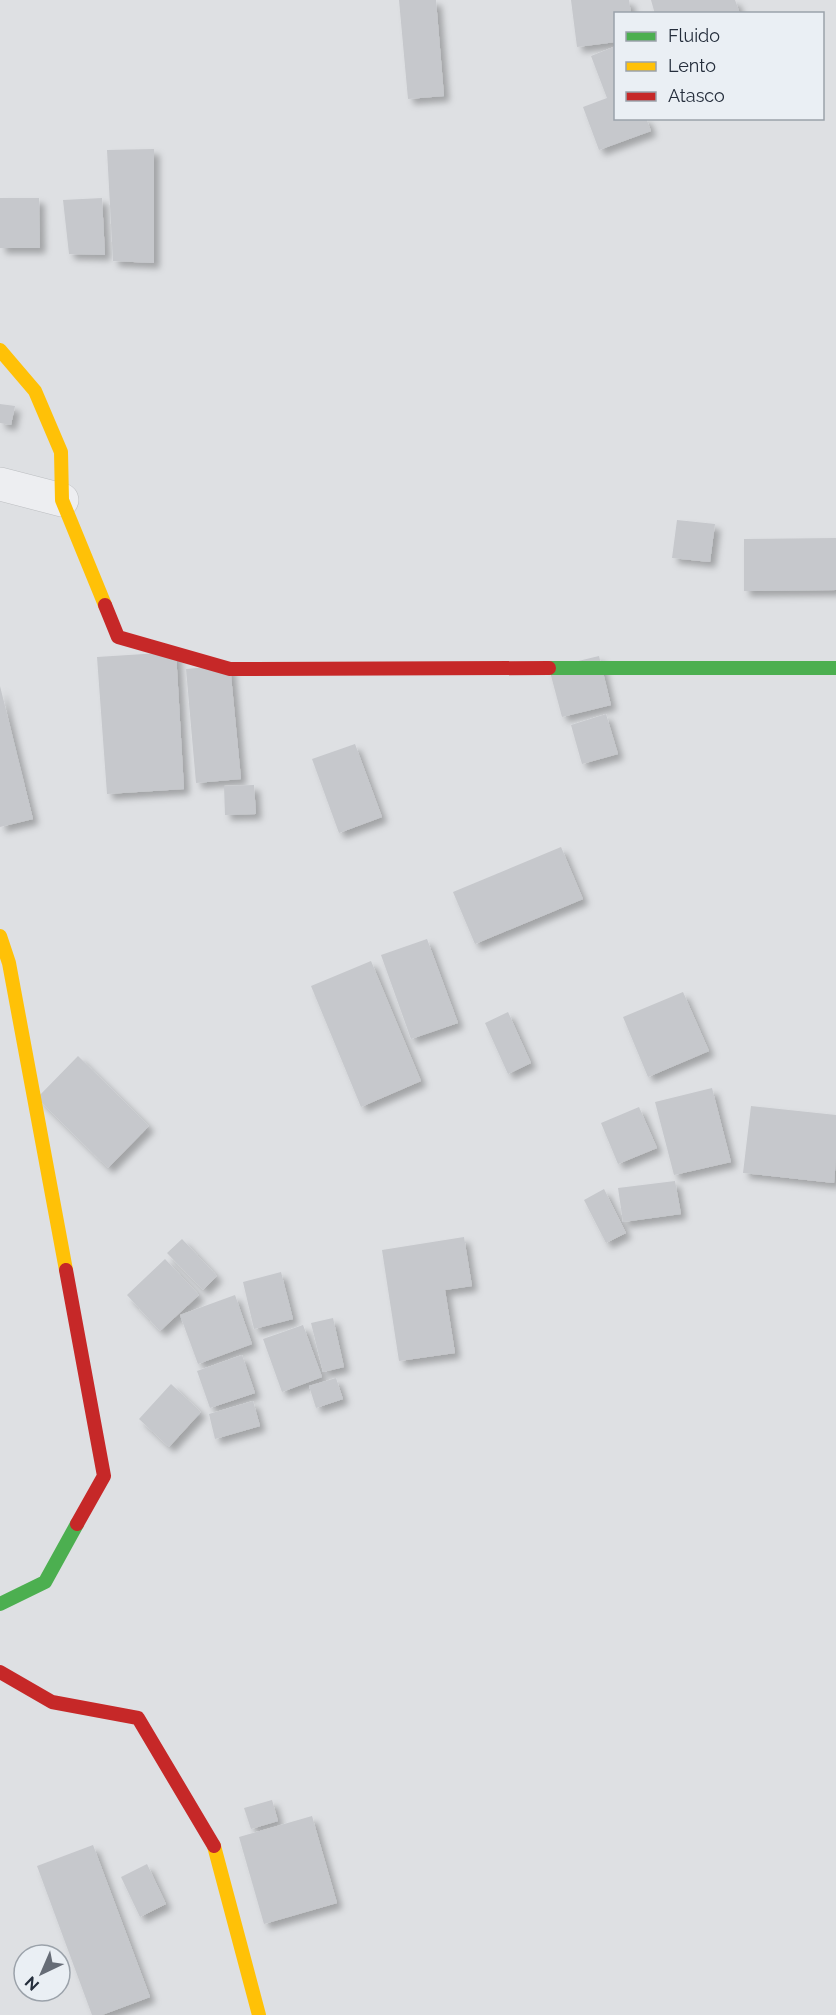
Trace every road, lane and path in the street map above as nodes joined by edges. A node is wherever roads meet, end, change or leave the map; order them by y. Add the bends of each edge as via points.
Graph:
1 (0, 350) edge
2 (0, 484) edge
3 (62, 500) junction
4 (836, 668) edge
5 (0, 936) edge
6 (0, 1604) edge
7 (0, 1672) edge
8 (259, 2015) edge

1 - 3 street via 35,391 61,452
2 - 3 street
3 - 4 street via 118,637 230,669
5 - 6 street via 9,963 104,1476 45,1582
7 - 8 street via 52,1702 138,1718 217,1851

